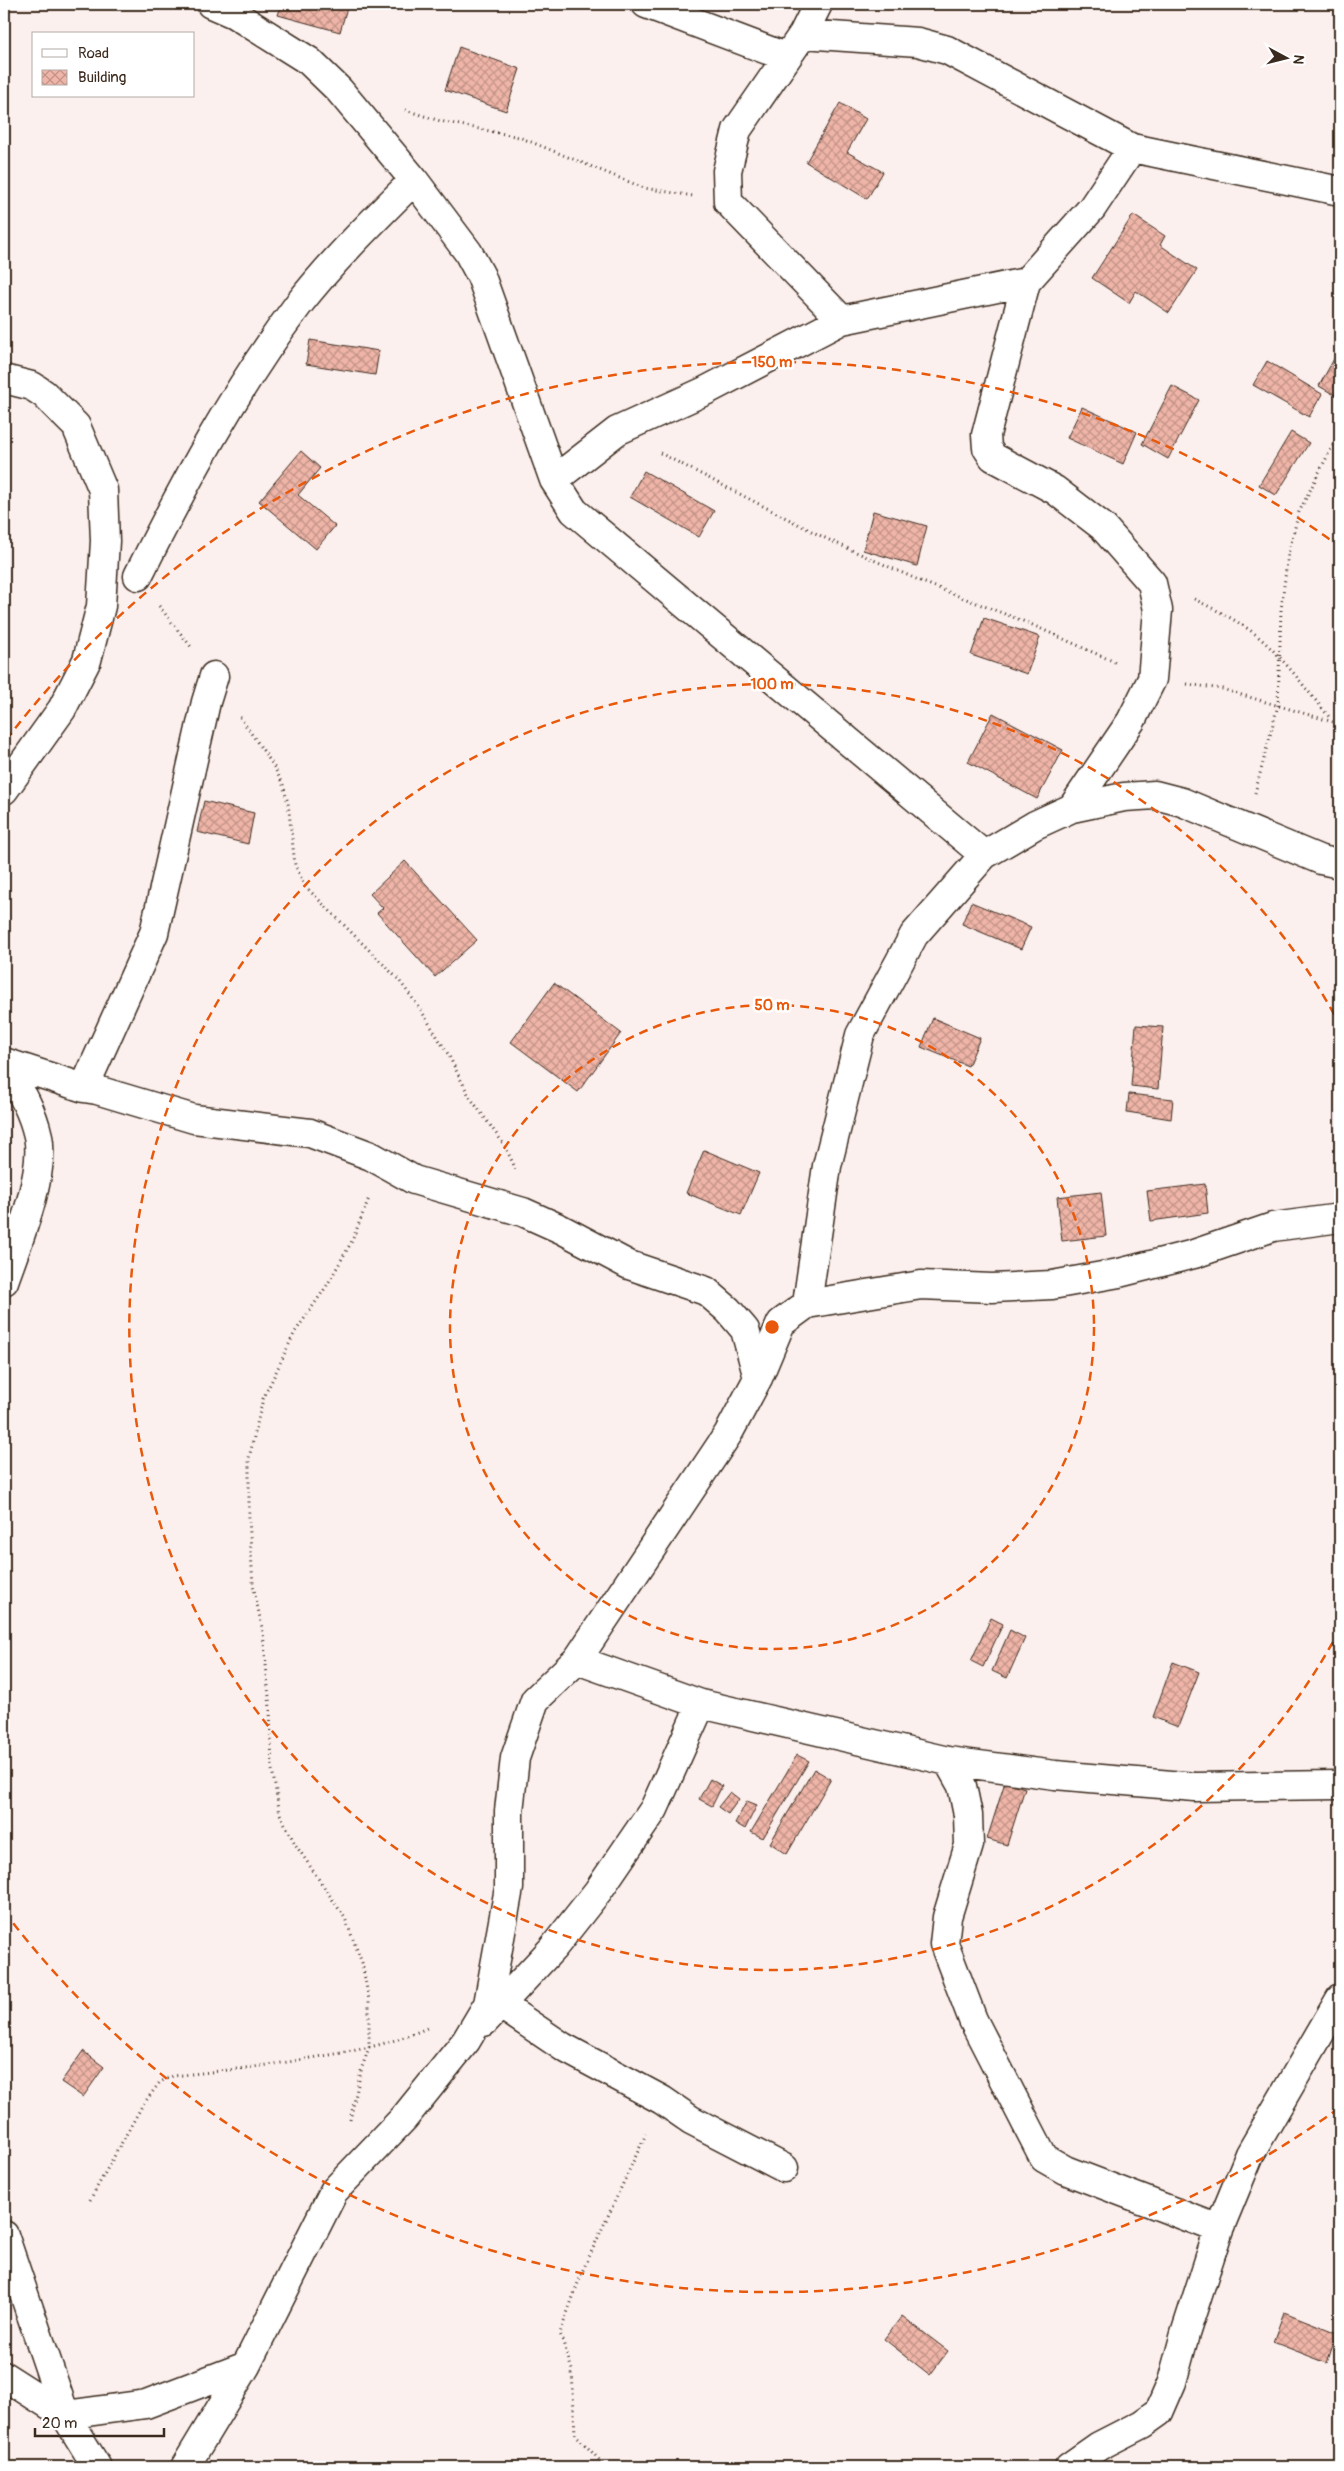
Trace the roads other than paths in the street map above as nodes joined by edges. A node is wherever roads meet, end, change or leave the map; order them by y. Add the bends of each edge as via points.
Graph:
1 (211, 4) edge
2 (646, 4) edge
3 (818, 4) edge
4 (803, 34) junction
5 (786, 57) junction
6 (1132, 148) junction
7 (414, 180) junction
8 (1340, 191) edge
9 (1026, 282) junction
10 (842, 320) junction
11 (4, 379) edge
12 (554, 480) junction
13 (138, 576) road end
14 (214, 676) road end
15 (4, 790) edge
16 (1072, 808) junction
17 (984, 855) junction
18 (1340, 864) edge
19 (4, 1062) edge
20 (4, 1067) edge
21 (84, 1088) junction
22 (1340, 1218) edge
23 (4, 1281) edge
24 (807, 1304) junction
25 (758, 1378) junction
26 (577, 1660) junction
27 (701, 1704) junction
28 (948, 1761) junction
29 (1339, 1782) edge
30 (1340, 1999) edge
31 (501, 2005) junction
32 (466, 2041) junction
33 (784, 2168) dead end
34 (1219, 2229) junction
35 (4, 2235) edge
36 (246, 2366) junction
37 (4, 2376) edge
38 (65, 2415) junction
39 (97, 2467) edge
40 (185, 2467) edge
41 (1069, 2467) edge

1 - 7 street via 234,14 309,61 339,90
2 - 5 street
3 - 4 street
4 - 5 street
4 - 6 street via 918,42 947,50
5 - 10 street via 736,130 727,171 728,202
6 - 8 street
6 - 9 street via 1092,208
7 - 12 street via 468,252 481,276
7 - 13 street via 346,248 266,351 206,448
9 - 10 street
9 - 16 street via 986,434 987,448 993,457 1055,490 1104,527 1152,583 1158,610 1152,679 1131,720
10 - 12 street via 704,391 617,431
11 - 15 street via 32,386 76,426 103,490 105,541 101,606 87,660 62,709
12 - 17 street via 574,511
14 - 21 street via 154,933
16 - 17 street
16 - 18 street via 1124,797 1155,795 1182,802 1321,860
17 - 24 street via 914,935 860,1035 827,1166
19 - 21 street
20 - 23 street via 21,1090 39,1138 38,1169 24,1226
21 - 25 street via 194,1119 310,1133 371,1156 414,1180 523,1212 562,1228 629,1265 706,1291 745,1330
22 - 24 street via 1272,1227 1194,1254 1119,1273 1052,1285 992,1288 921,1285
24 - 25 street via 781,1323
25 - 26 street via 728,1434
26 - 27 street
26 - 32 street via 535,1700 515,1758 509,1811 509,1888 488,2004
27 - 28 street
27 - 31 street via 654,1809 598,1892 554,1948
28 - 29 street via 1055,1775 1195,1787
28 - 34 street via 962,1786 969,1845 947,1917 944,1944 973,2020 1044,2158 1065,2170
30 - 34 street via 1250,2154
31 - 32 street
31 - 33 street via 564,2047 662,2100 691,2120
32 - 36 street via 404,2118 334,2191
34 - 41 street via 1172,2382 1159,2412
35 - 38 street
36 - 38 street via 146,2404
36 - 40 street
37 - 38 street
38 - 39 street

